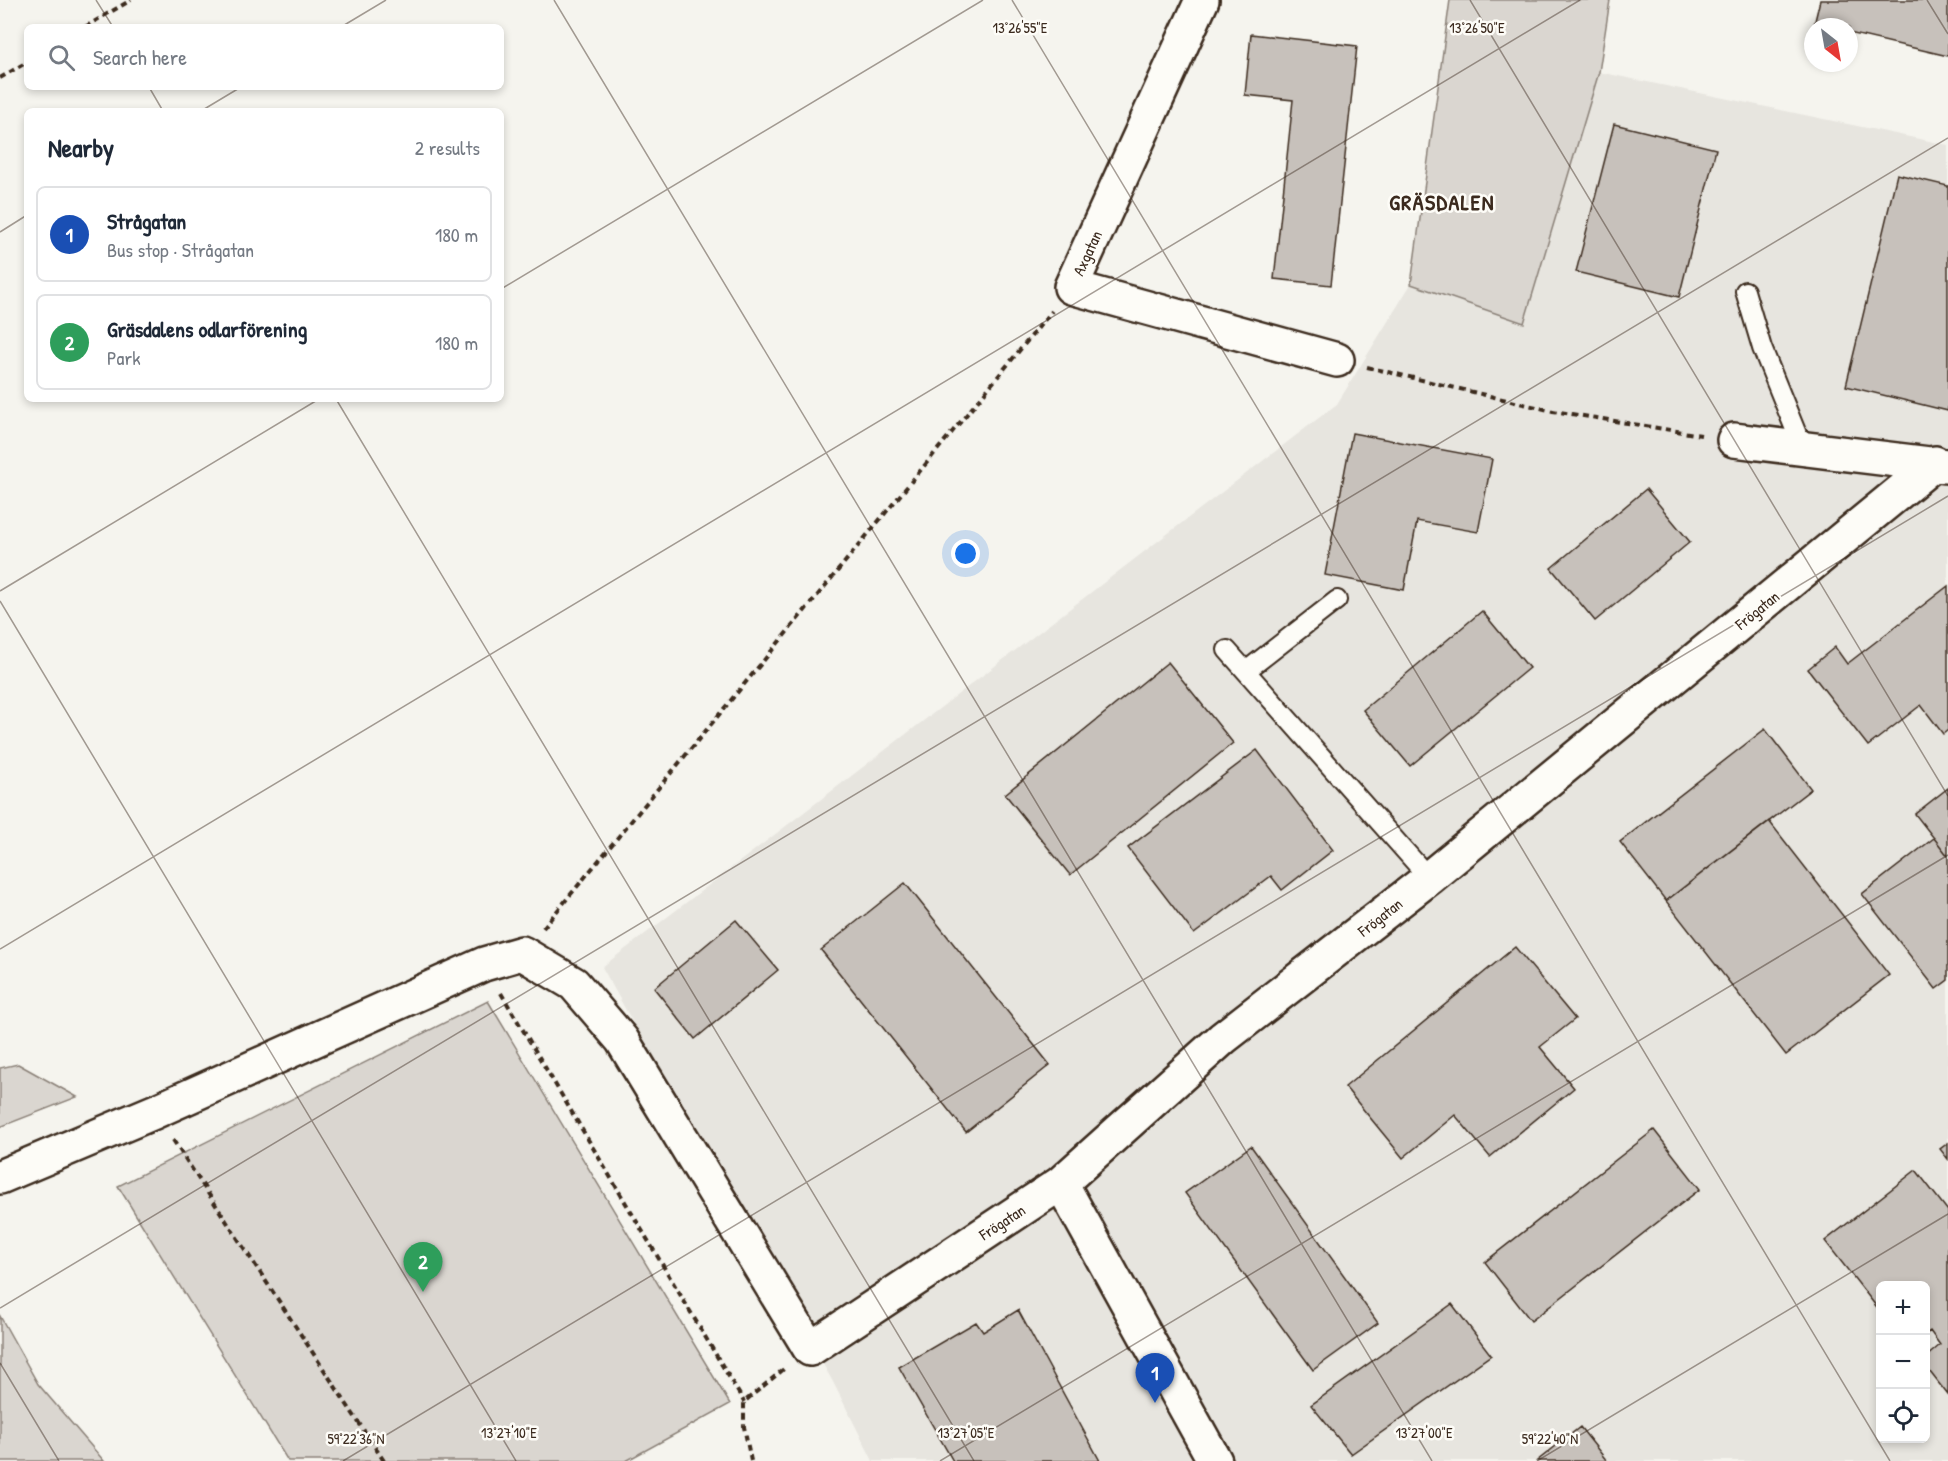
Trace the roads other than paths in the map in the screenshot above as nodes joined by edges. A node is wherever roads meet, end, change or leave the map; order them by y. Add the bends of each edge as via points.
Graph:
1 (1202, 0) edge
2 (1745, 291) dead end
3 (1338, 360) road end
4 (1734, 440) road end
5 (1803, 449) junction
6 (1941, 465) edge
7 (1337, 600) dead end
8 (1227, 650) dead end
9 (1246, 671) junction
10 (1429, 878) junction
11 (0, 1178) edge
12 (1061, 1184) junction
13 (1215, 1461) edge

1 - 3 street, Axgatan via 1071,287
2 - 5 lane via 1762,348
4 - 5 street, Frögatan
5 - 6 street, Frögatan
6 - 10 street, Frögatan
7 - 9 lane
8 - 9 lane
9 - 10 lane
10 - 12 street, Frögatan via 1223,1038
11 - 12 street, Frögatan via 484,964 522,953 574,984 622,1040 810,1348
12 - 13 street

